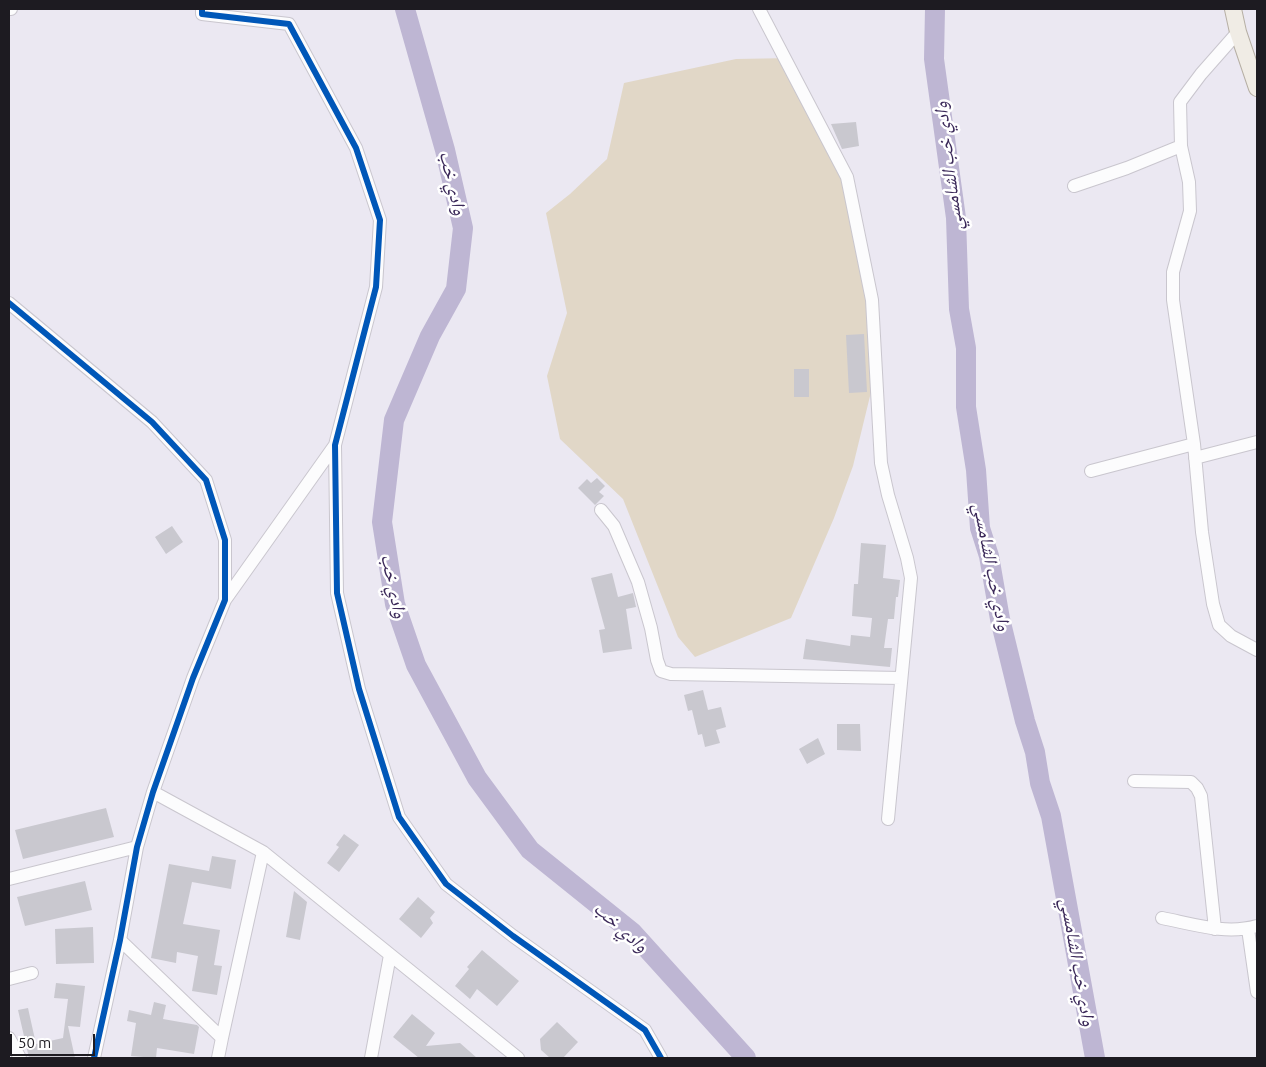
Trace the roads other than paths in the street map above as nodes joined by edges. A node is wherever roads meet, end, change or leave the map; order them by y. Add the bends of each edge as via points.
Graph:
1 (202, 9) edge
2 (759, 9) edge
3 (1233, 9) edge
4 (1238, 32) junction
5 (1257, 88) edge
6 (1181, 146) junction
7 (1074, 186) dead end
8 (9, 303) edge
9 (1257, 442) edge
10 (1194, 444) junction
11 (335, 445) junction
12 (1195, 458) junction
13 (1091, 470) dead end
14 (601, 510) dead end
15 (225, 600) junction
16 (1257, 650) edge
17 (901, 678) junction
18 (1134, 781) dead end
19 (152, 792) junction
20 (888, 819) dead end
21 (137, 847) junction
22 (263, 852) junction
23 (10, 876) edge
24 (1162, 918) dead end
25 (1253, 927) edge
26 (1215, 929) junction
27 (120, 940) junction
28 (390, 955) junction
29 (32, 974) dead end
30 (9, 979) edge
31 (1257, 992) edge
32 (9, 1038) edge
33 (222, 1038) junction
34 (20, 1058) edge
35 (94, 1058) edge
36 (218, 1058) edge
37 (371, 1058) edge
38 (518, 1058) edge
39 (661, 1058) edge

1 - 11 street via 202,14 289,24 356,148 380,220 376,287
2 - 17 street via 847,177 872,300 881,463 911,578
3 - 4 main road
4 - 5 main road
4 - 6 street via 1180,102
6 - 7 street
6 - 10 street via 1189,182 1190,211 1173,272 1173,300
8 - 15 street via 152,422 206,480 225,540
9 - 12 street
10 - 12 street
10 - 13 street
11 - 15 street
11 - 39 street via 336,593 359,689 400,817 446,884 645,1030
12 - 16 street via 1208,574 1218,625
14 - 17 street via 614,526 638,582 661,671 671,674
15 - 19 street
17 - 20 street
18 - 26 street via 1190,782 1197,788 1201,796
19 - 21 street
19 - 22 street
21 - 23 street
21 - 27 street
22 - 28 street
22 - 33 street
24 - 26 street
25 - 26 street
25 - 31 street
27 - 33 street
27 - 35 street
28 - 37 street
28 - 38 street
29 - 30 street
32 - 34 street
33 - 36 street

